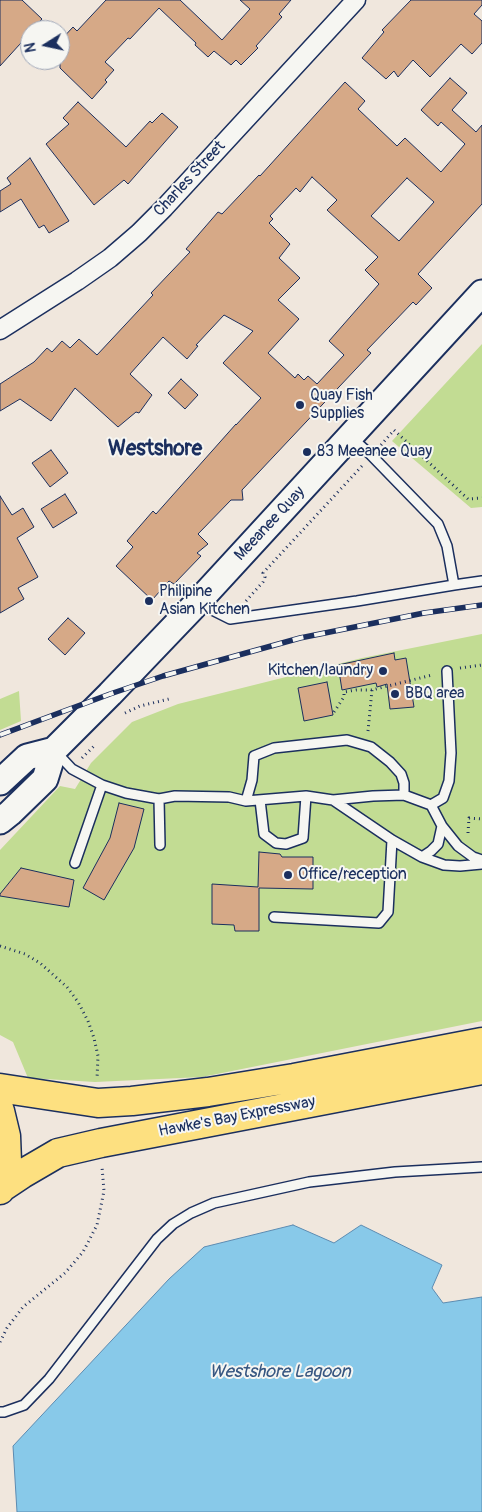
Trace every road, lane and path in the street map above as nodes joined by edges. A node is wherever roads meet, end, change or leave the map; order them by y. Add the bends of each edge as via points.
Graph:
1 (356, 0) edge
2 (482, 293) edge
3 (0, 330) edge
4 (350, 436) junction
5 (372, 455) junction
6 (482, 498) edge
7 (482, 580) edge
8 (454, 585) junction
9 (197, 603) junction
10 (230, 619) junction
11 (482, 665) edge
12 (447, 671) junction
13 (372, 690) junction
14 (169, 699) dead end
15 (334, 712) dead end
16 (121, 718) dead end
17 (97, 743) dead end
18 (54, 750) junction
19 (381, 756) junction
20 (72, 769) junction
21 (0, 782) edge
22 (102, 785) junction
23 (404, 795) junction
24 (306, 796) junction
25 (159, 799) junction
26 (260, 800) junction
27 (333, 800) junction
28 (246, 801) junction
29 (431, 805) junction
30 (482, 819) edge
31 (0, 821) edge
32 (442, 826) junction
33 (392, 840) junction
34 (160, 845) dead end
35 (466, 852) junction
36 (422, 857) junction
37 (482, 862) edge
38 (75, 863) dead end
39 (274, 916) dead end
40 (0, 946) edge
41 (482, 1042) edge
42 (482, 1070) edge
43 (97, 1081) dead end
44 (0, 1088) edge
45 (0, 1111) edge
46 (102, 1159) dead end
47 (482, 1167) edge
48 (0, 1189) edge
49 (0, 1342) edge
50 (0, 1412) edge

1 - 3 street, Charles Street via 139,233 110,258
2 - 4 main road, Meeanee Quay
4 - 5 lane
4 - 9 main road, Meeanee Quay
5 - 6 path via 394,430 468,499
5 - 8 lane via 438,524 447,546
5 - 10 path via 263,573 263,582
7 - 8 lane
8 - 10 lane
9 - 10 lane
9 - 18 main road, Meeanee Quay
11 - 12 path
12 - 13 path
12 - 29 lane via 451,753 449,781 443,798
13 - 15 path via 344,692
13 - 19 path via 368,731 370,738 378,742
14 - 16 path via 140,706
17 - 20 path
18 - 20 lane
18 - 21 main road, Meeanee Quay via 27,758
18 - 31 main road, Meeanee Quay via 45,778
19 - 23 lane via 401,774
19 - 28 lane via 371,747 347,740 274,748 254,756
20 - 22 lane
22 - 25 lane
22 - 38 lane
23 - 27 lane
23 - 29 lane
24 - 26 lane
24 - 26 lane via 303,838 286,844 276,843 264,834
24 - 27 lane
25 - 28 lane via 175,796 229,797
25 - 34 lane
26 - 28 lane
27 - 33 lane
29 - 32 lane
30 - 35 path via 470,818
32 - 35 lane
32 - 36 lane via 438,844
33 - 36 lane
33 - 39 lane via 388,912 379,923
35 - 37 lane
36 - 37 lane via 444,865
40 - 43 path via 40,963 68,987 94,1038 98,1056
41 - 44 highway, Hawke's Bay Expressway via 294,1078 132,1101 98,1103
42 - 48 highway, Hawke's Bay Expressway via 101,1143 58,1154
45 - 48 highway via 6,1136 7,1162
46 - 49 path via 104,1191 97,1225 83,1252 65,1273 23,1307
47 - 50 lane via 395,1172 309,1182 214,1203 191,1214 173,1224 157,1239 49,1379 24,1405

